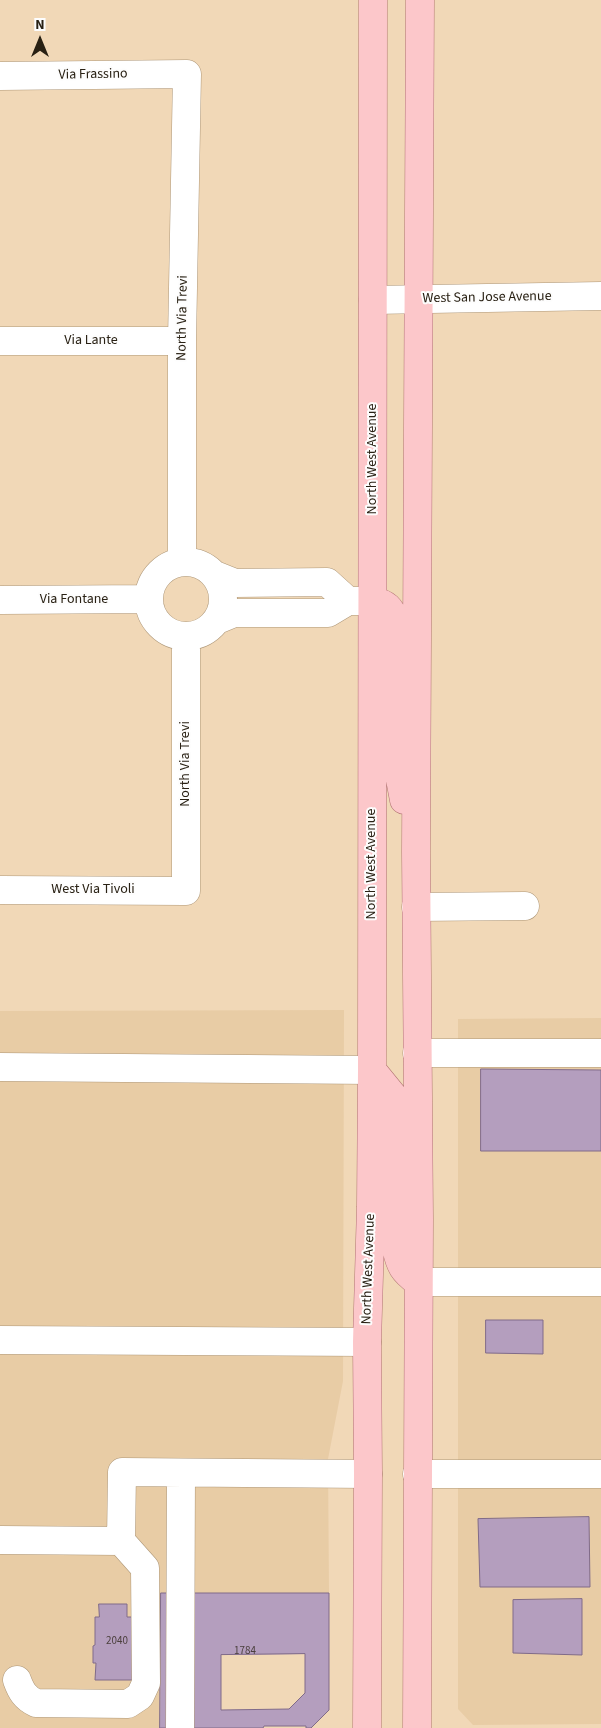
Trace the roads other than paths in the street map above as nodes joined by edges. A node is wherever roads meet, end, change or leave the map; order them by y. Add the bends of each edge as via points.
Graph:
1 (373, 0) edge
2 (420, 0) edge
3 (187, 74) joint
4 (0, 76) edge
5 (601, 296) edge
6 (419, 298) junction
7 (373, 300) junction
8 (0, 341) edge
9 (182, 341) junction
10 (182, 562) junction
11 (215, 575) junction
12 (303, 582) junction
13 (149, 599) junction
14 (0, 600) edge
15 (360, 601) junction
16 (303, 613) junction
17 (217, 620) junction
18 (186, 637) junction
19 (416, 852) junction
20 (0, 890) edge
21 (186, 891) joint
22 (525, 906) dead end
23 (416, 907) junction
24 (417, 1053) junction
25 (601, 1053) edge
26 (0, 1068) edge
27 (372, 1070) junction
28 (418, 1282) junction
29 (601, 1282) edge
30 (0, 1340) edge
31 (367, 1342) junction
32 (181, 1473) junction
33 (368, 1474) junction
34 (417, 1474) junction
35 (601, 1474) edge
36 (0, 1540) edge
37 (122, 1541) junction
38 (17, 1680) dead end
39 (180, 1728) edge
40 (366, 1728) edge
41 (416, 1728) edge

1 - 7 main road, North West Avenue
2 - 6 main road
3 - 4 street, Via Frassino
3 - 9 street, North Via Trevi
5 - 6 street, West San Jose Avenue
6 - 7 street, West San Jose Avenue
6 - 19 main road
7 - 15 main road, North West Avenue
8 - 9 street, Via Lante
9 - 10 street, North Via Trevi
10 - 11 street via 205,567
10 - 13 street via 159,574
11 - 12 street via 235,583
11 - 17 street via 223,598
12 - 15 street via 327,582
12 - 16 street
13 - 14 street, Via Fontane
13 - 18 street via 155,620 163,629
15 - 16 street via 328,613
15 - 19 main road via 384,603 392,611 395,621 397,763
15 - 27 main road, North West Avenue
16 - 17 street via 234,613
17 - 18 street via 209,629
18 - 21 street, North Via Trevi
19 - 23 main road
20 - 21 street, West Via Tivoli
22 - 23 street
23 - 24 main road
24 - 25 street
24 - 28 main road
26 - 27 street
27 - 28 main road via 394,1097 396,1247 399,1263
27 - 31 main road, North West Avenue
28 - 29 street
28 - 34 main road
30 - 31 street
31 - 33 main road, North West Avenue
32 - 33 street
32 - 37 street via 122,1472
32 - 39 street
33 - 40 main road, North West Avenue
34 - 35 street
34 - 41 main road
36 - 37 street
37 - 38 street via 145,1568 146,1683 140,1696 128,1704 36,1703 28,1699

